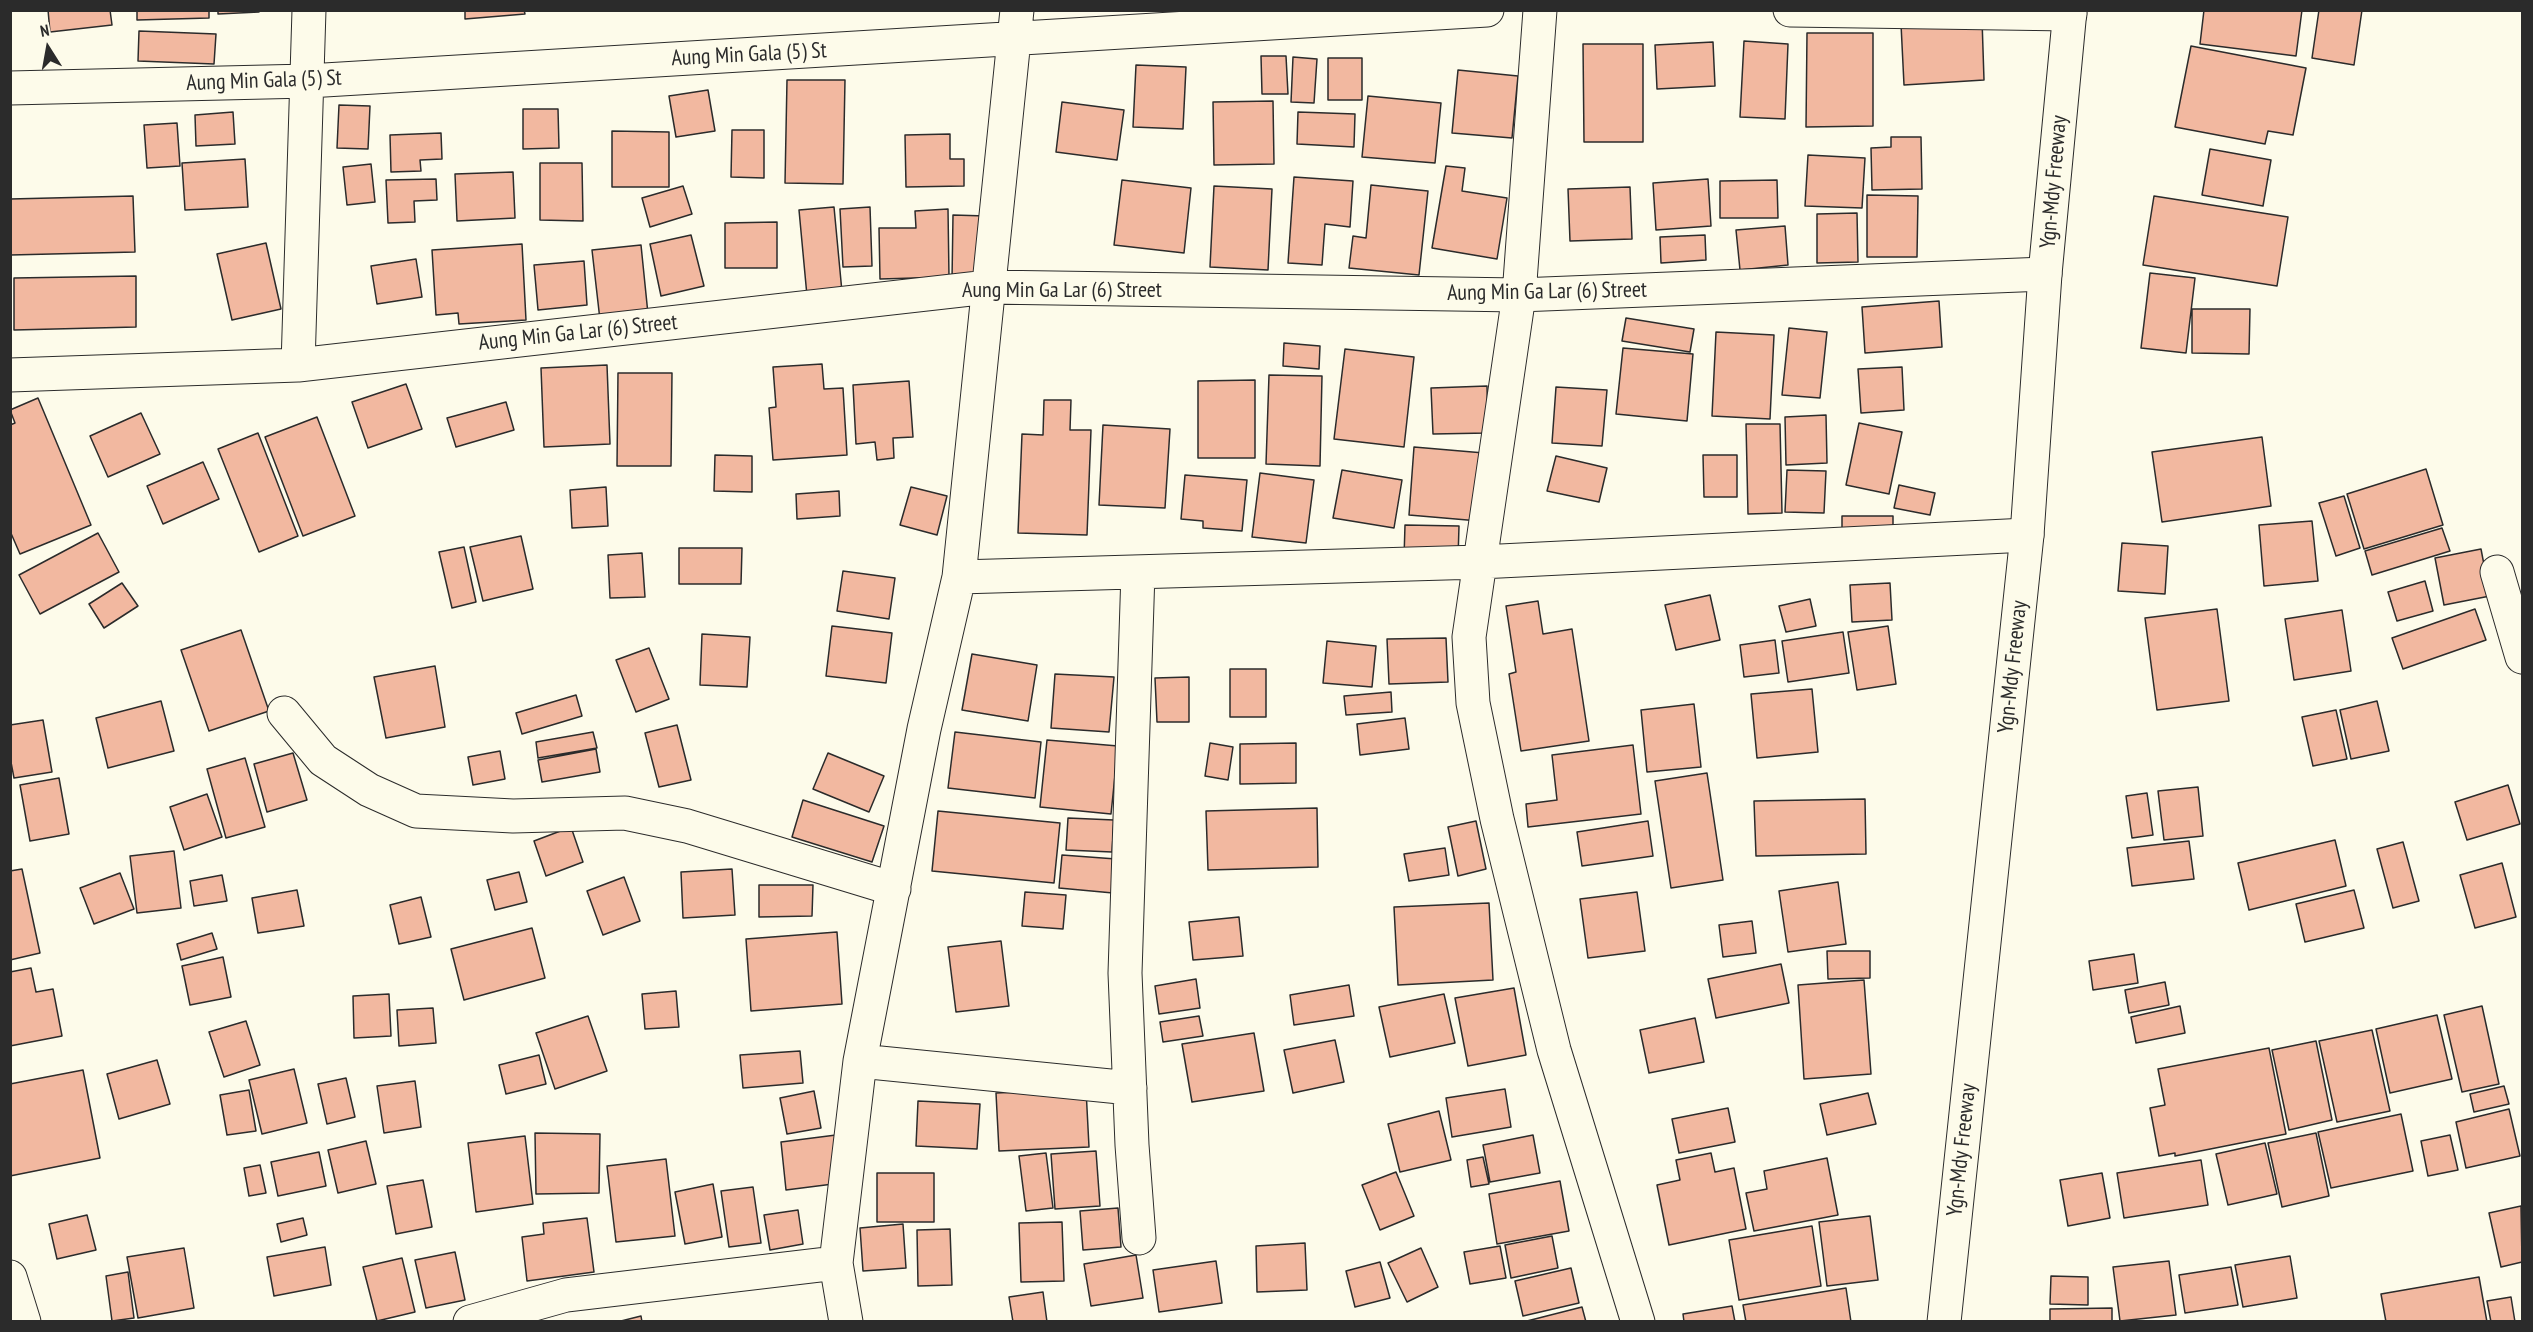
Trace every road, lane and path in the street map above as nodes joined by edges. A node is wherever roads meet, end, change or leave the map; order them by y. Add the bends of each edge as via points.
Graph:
1 (309, 10) edge
2 (1487, 10) edge
3 (1540, 10) edge
4 (1790, 10) edge
5 (2070, 12) edge
6 (1015, 25) edge
7 (308, 81) junction
8 (10, 88) edge
9 (2045, 274) junction
10 (988, 287) junction
11 (1519, 295) junction
12 (298, 365) junction
13 (10, 375) edge
14 (2027, 535) junction
15 (1480, 562) junction
16 (1138, 572) junction
17 (2497, 572) dead end
18 (959, 577) junction
19 (2523, 657) edge
20 (284, 713) dead end
21 (894, 889) junction
22 (860, 1061) junction
23 (1130, 1088) junction
24 (1139, 1238) dead end
25 (836, 1263) junction
26 (10, 1277) edge
27 (24, 1322) edge
28 (470, 1322) edge
29 (846, 1322) edge
30 (1638, 1322) edge
31 (1944, 1322) edge

1 - 7 street
2 - 6 street, Aung Min Gala (5) St
3 - 11 street
4 - 5 street
5 - 9 street, Ygn-Mdy Freeway
6 - 7 street, Aung Min Gala (5) St
6 - 10 street
7 - 8 street, Aung Min Gala (5) St
7 - 12 street
9 - 11 street, Aung Min Ga Lar (6) Street
9 - 14 street, Ygn-Mdy Freeway
10 - 11 street, Aung Min Ga Lar (6) Street
10 - 12 street, Aung Min Ga Lar (6) Street
10 - 18 street
11 - 15 street
12 - 13 street, Aung Min Ga Lar (6) Street
14 - 15 street
14 - 31 street, Ygn-Mdy Freeway
15 - 16 street
15 - 30 street via 1469,637 1473,703 1497,819 1554,1050
16 - 18 street
16 - 23 street via 1125,974
17 - 19 street
18 - 21 street via 924,729
20 - 21 street via 323,760 369,790 416,811 513,816 625,813 687,826
21 - 22 street
22 - 23 street
22 - 25 street
23 - 24 street
25 - 28 street via 566,1295
25 - 29 street
26 - 27 street

